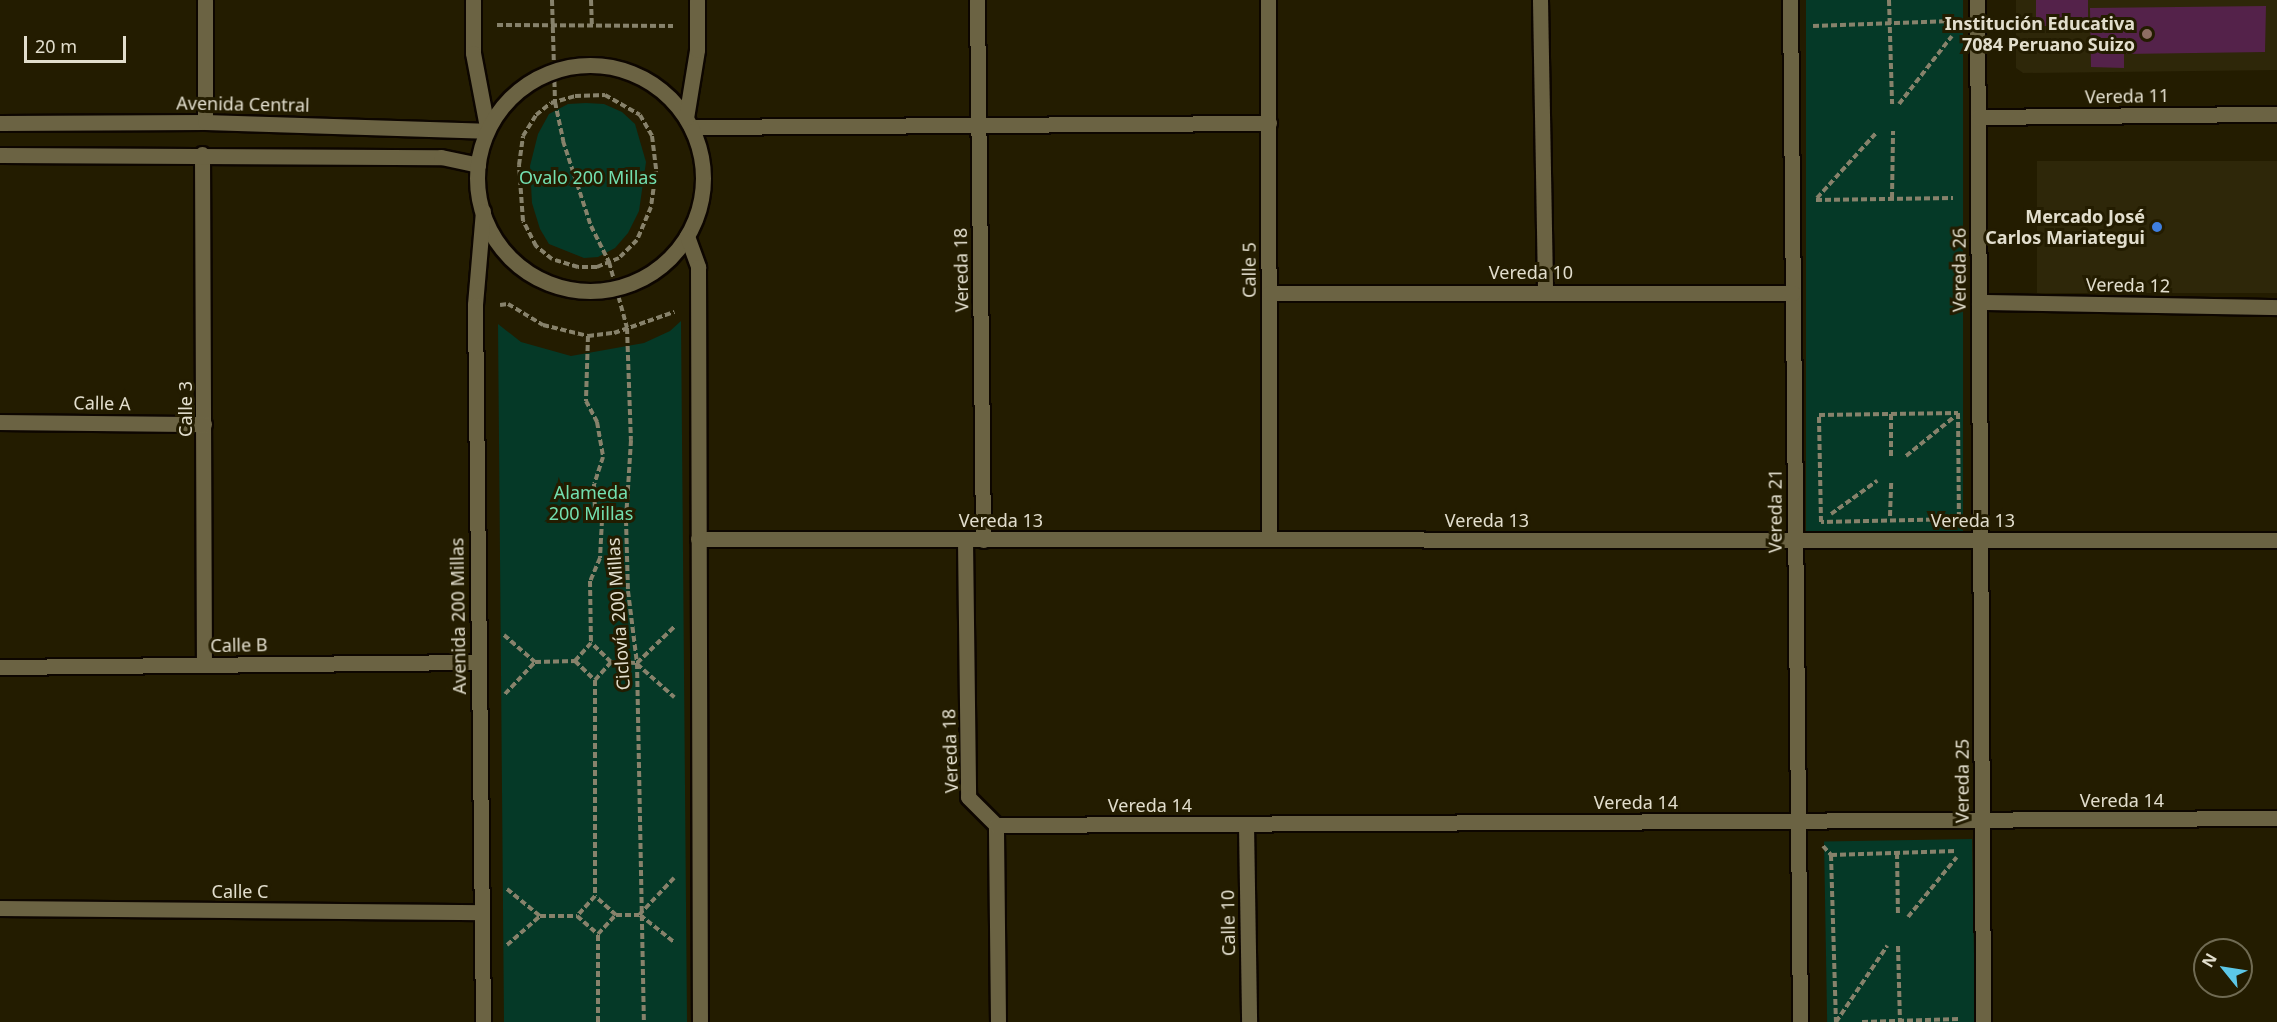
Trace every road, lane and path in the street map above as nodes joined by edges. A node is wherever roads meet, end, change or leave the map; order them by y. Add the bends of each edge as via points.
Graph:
1 (205, 0) edge
2 (472, 0) edge
3 (552, 0) edge
4 (591, 0) edge
5 (697, 0) edge
6 (978, 0) edge
7 (1268, 0) edge
8 (1540, 0) edge
9 (1790, 0) edge
10 (1889, 0) edge
11 (1977, 0) edge
12 (1977, 21) junction
13 (1890, 23) junction
14 (473, 24) junction
15 (553, 25) junction
16 (592, 26) junction
17 (697, 27) junction
18 (1790, 27) junction
19 (1956, 31) dead end
20 (554, 72) junction
21 (555, 102) junction
22 (1892, 104) dead end
23 (1899, 104) dead end
24 (2277, 114) edge
25 (1978, 117) junction
26 (205, 122) junction
27 (689, 122) junction
28 (0, 123) edge
29 (1269, 123) junction
30 (979, 125) junction
31 (486, 129) junction
32 (1893, 131) dead end
33 (1877, 132) dead end
34 (202, 154) junction
35 (0, 155) edge
36 (478, 165) junction
37 (1979, 197) junction
38 (1892, 198) junction
39 (1792, 200) junction
40 (1816, 200) junction
41 (483, 211) junction
42 (687, 236) junction
43 (609, 262) junction
44 (617, 288) junction
45 (1545, 291) junction
46 (1269, 293) junction
47 (1792, 293) junction
48 (1978, 302) junction
49 (475, 305) junction
50 (2277, 308) edge
51 (698, 313) junction
52 (627, 328) junction
53 (588, 336) junction
54 (1958, 413) junction
55 (1891, 414) junction
56 (0, 422) edge
57 (204, 424) junction
58 (1891, 456) dead end
59 (1906, 456) dead end
60 (1876, 481) dead end
61 (1891, 481) dead end
62 (1890, 520) junction
63 (1821, 522) junction
64 (698, 539) junction
65 (1269, 539) junction
66 (965, 540) junction
67 (983, 540) junction
68 (1795, 540) junction
69 (1980, 540) junction
70 (2277, 540) edge
71 (698, 604) junction
72 (478, 614) junction
73 (591, 643) junction
74 (478, 662) junction
75 (575, 662) junction
76 (611, 662) junction
77 (637, 663) junction
78 (204, 665) junction
79 (0, 667) edge
80 (595, 680) junction
81 (699, 719) junction
82 (2277, 818) edge
83 (1798, 820) junction
84 (1982, 820) junction
85 (1246, 824) junction
86 (996, 825) junction
87 (1962, 851) junction
88 (699, 852) junction
89 (1897, 853) junction
90 (1963, 863) dead end
91 (480, 867) junction
92 (595, 896) junction
93 (0, 909) edge
94 (480, 912) junction
95 (616, 915) junction
96 (639, 915) junction
97 (1898, 915) dead end
98 (540, 916) junction
99 (578, 916) junction
100 (1908, 917) dead end
101 (598, 934) junction
102 (1887, 946) dead end
103 (1898, 946) dead end
104 (699, 963) junction
105 (482, 967) junction
106 (1967, 1019) dead end
107 (1900, 1021) edge
108 (483, 1022) edge
109 (598, 1022) edge
110 (644, 1022) edge
111 (700, 1022) edge
112 (998, 1022) edge
113 (1249, 1022) edge
114 (1800, 1022) edge
115 (1836, 1022) edge
116 (1862, 1022) edge
117 (1983, 1022) edge

1 - 26 street
2 - 14 street
3 - 15 path, Ciclovía 200 Millas
4 - 16 path
5 - 17 street
6 - 30 street, Vereda 18
7 - 29 street, Calle 5
8 - 45 street
9 - 18 street, Vereda 21
10 - 13 path
11 - 12 street, Vereda 26
12 - 13 path
12 - 25 street, Vereda 26
13 - 18 path
13 - 22 path
14 - 15 path
14 - 31 street via 473,53
15 - 16 path
15 - 20 path, Ciclovía 200 Millas
16 - 17 path
17 - 27 street
18 - 39 street, Vereda 21
19 - 23 path
20 - 21 path, Ciclovía 200 Millas
20 - 27 street via 581,66 612,68 641,77 666,94
20 - 31 street via 524,87
21 - 43 path, Ciclovía 200 Millas via 574,181
21 - 43 path via 536,115 523,136 519,165 523,221 536,246 552,259 578,267 597,267
21 - 43 path via 575,96 605,95 640,115 652,136 656,171 651,207 637,240
24 - 25 street, Vereda 11
25 - 37 street, Vereda 26
26 - 28 street, Avenida Central
26 - 31 street, Avenida Central
27 - 30 street
27 - 42 street via 703,177 699,207
29 - 30 street
29 - 46 street, Calle 5
30 - 67 street, Vereda 18
31 - 36 street
32 - 38 path
33 - 40 path
34 - 35 street
34 - 36 street via 441,156
34 - 57 street, Calle 3
36 - 41 street
37 - 38 path
37 - 48 street, Vereda 26
38 - 40 path
39 - 40 path
39 - 47 street, Vereda 21
41 - 44 street via 503,252 526,272 554,286 584,292
41 - 49 street, Avenida 200 Millas
42 - 44 street via 668,260 643,278
42 - 51 street via 698,267
43 - 44 path, Ciclovía 200 Millas
44 - 52 path, Ciclovía 200 Millas
45 - 46 street, Vereda 10
45 - 47 street, Vereda 10
46 - 65 street, Calle 5
47 - 68 street, Vereda 21
48 - 50 street, Vereda 12
48 - 69 street, Vereda 26
49 - 53 path via 508,304 543,325
49 - 72 street, Avenida 200 Millas
51 - 52 path via 668,313
51 - 64 street
52 - 53 path
52 - 77 path, Ciclovía 200 Millas via 631,440 626,520 628,591
53 - 73 path via 586,401 597,422 603,457 594,484 595,512 602,520 600,558 590,581
54 - 55 path
54 - 59 path
54 - 62 path via 1959,519
55 - 58 path
55 - 63 path via 1819,415
56 - 57 street, Calle A
57 - 78 street, Calle 3
60 - 63 path
61 - 62 path
62 - 63 path
63 - 68 path
64 - 66 street, Vereda 13
64 - 71 street
65 - 67 street, Vereda 13
65 - 68 street, Vereda 13
66 - 67 street, Vereda 13
66 - 86 street, Vereda 18 via 968,797
68 - 69 street, Vereda 13
68 - 83 street, Vereda 21
69 - 70 street, Vereda 13
69 - 84 street, Vereda 25
71 - 77 path
71 - 81 street
72 - 74 street, Avenida 200 Millas
72 - 75 path via 535,662
73 - 75 path
73 - 76 path
74 - 78 street, Calle B
74 - 91 street, Avenida 200 Millas
75 - 80 path
76 - 77 path
76 - 80 path
77 - 81 path
77 - 96 path, Ciclovía 200 Millas
78 - 79 street, Calle B
80 - 92 path
81 - 88 street
82 - 84 street, Vereda 14
83 - 84 street, Vereda 14
83 - 85 street, Vereda 14
83 - 114 street, Vereda 21
84 - 117 street, Vereda 25
85 - 86 street, Vereda 14
85 - 113 street, Calle 10
86 - 112 street
87 - 89 path
87 - 90 path
87 - 100 path
88 - 96 path
88 - 104 street
89 - 97 path
89 - 115 path via 1831,855
91 - 94 street, Avenida 200 Millas
91 - 98 path
92 - 95 path
92 - 99 path
93 - 94 street, Calle C
94 - 105 street, Avenida 200 Millas
95 - 96 path
95 - 101 path
96 - 104 path
96 - 110 path, Ciclovía 200 Millas
98 - 99 path
98 - 105 path
99 - 101 path
101 - 109 path
102 - 115 path
103 - 107 path
104 - 111 street
105 - 108 street, Avenida 200 Millas
106 - 107 path
107 - 116 path

